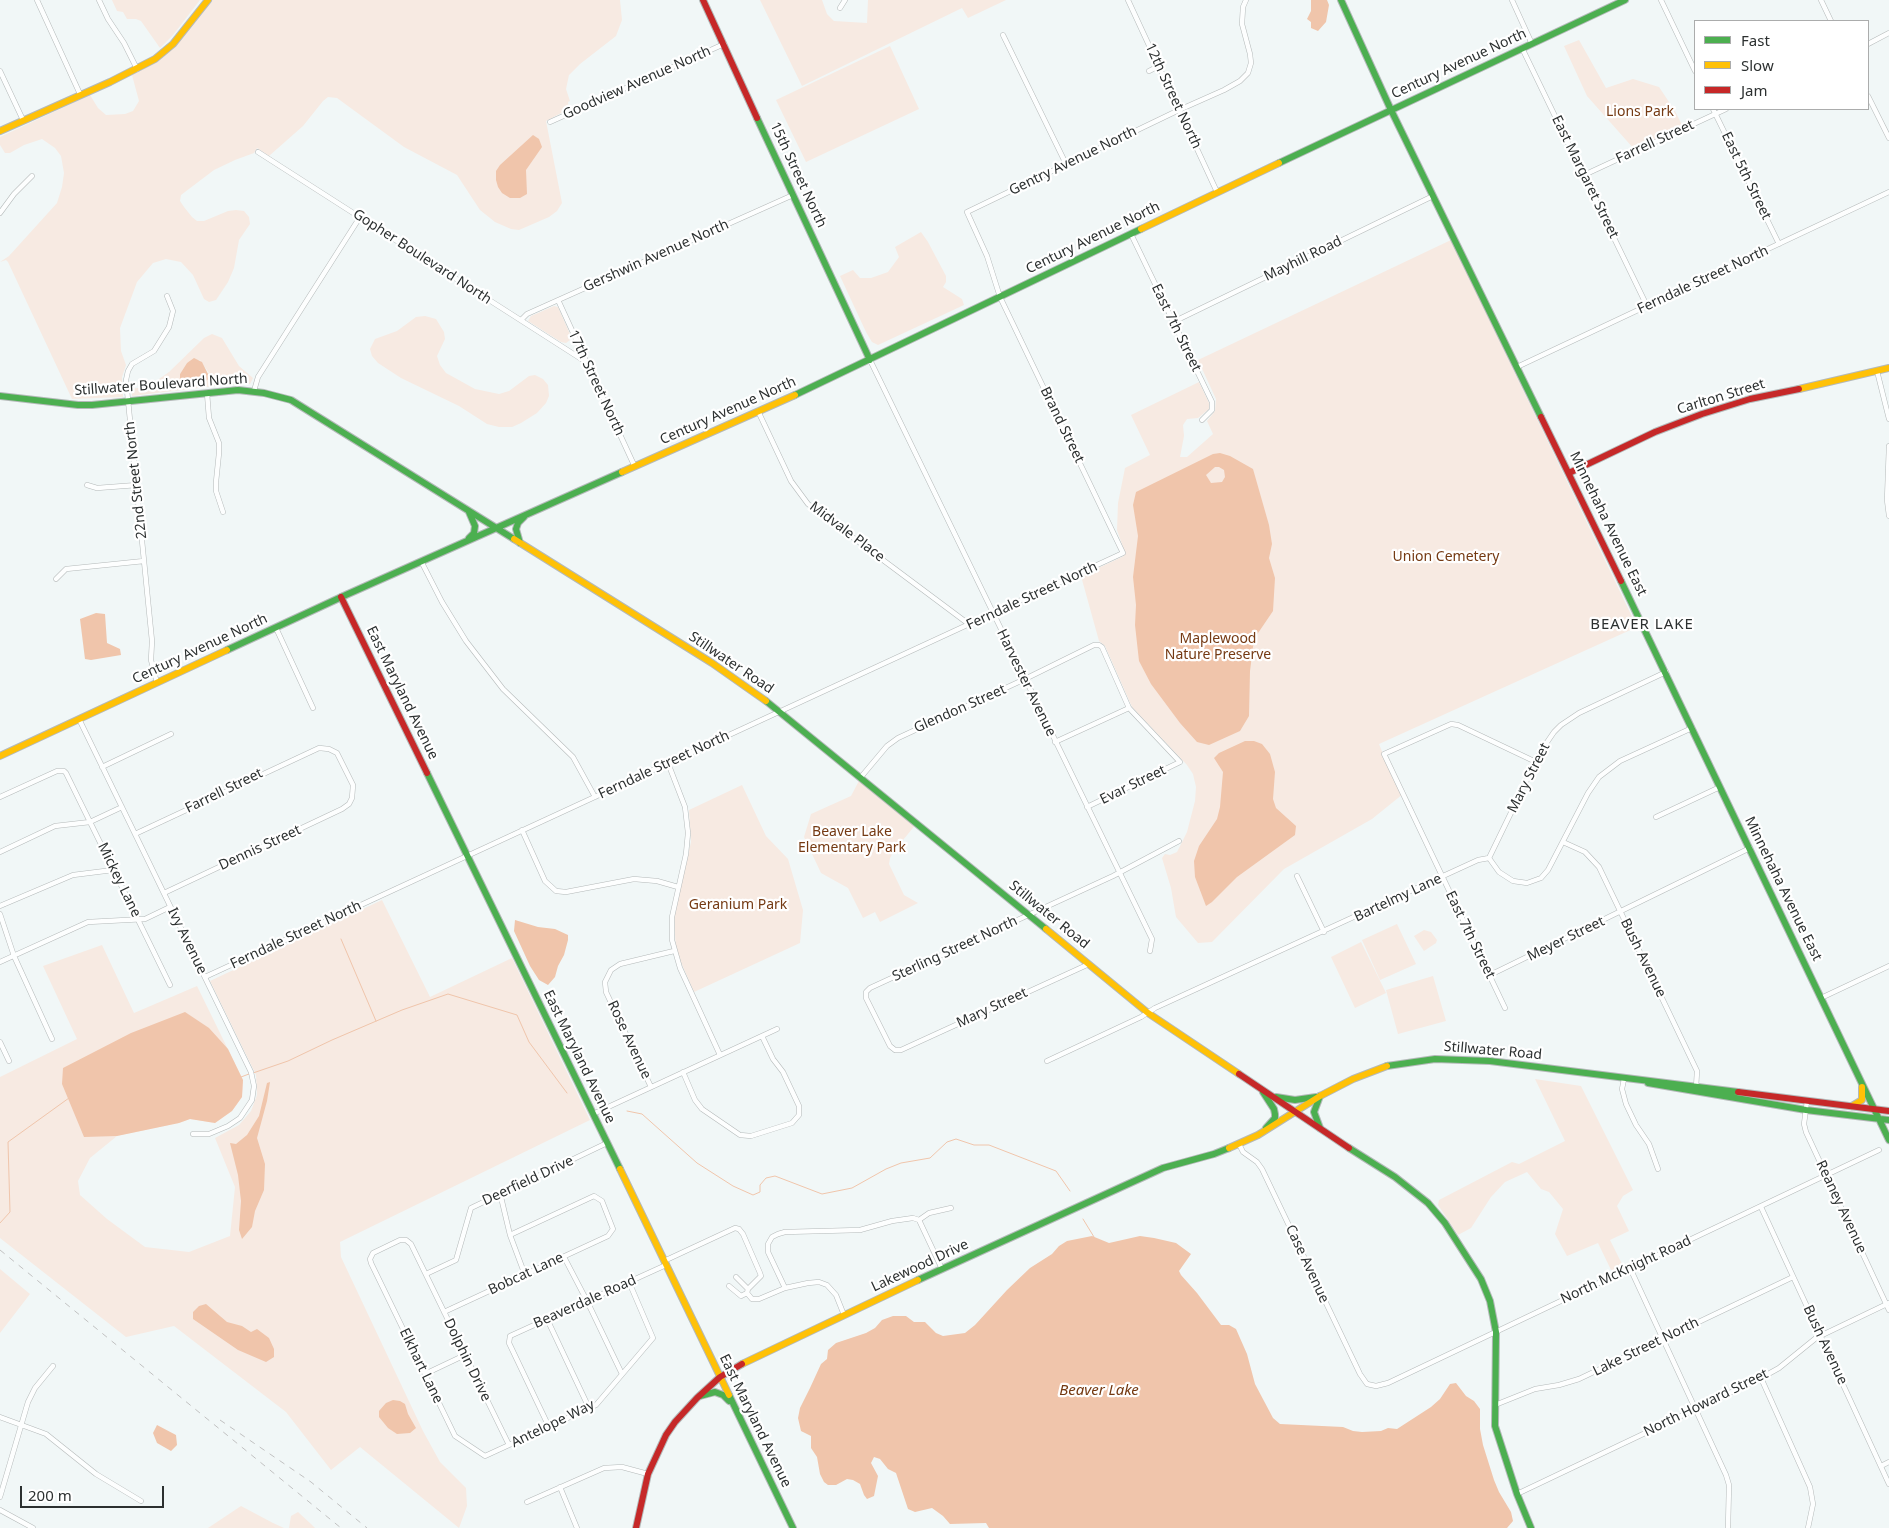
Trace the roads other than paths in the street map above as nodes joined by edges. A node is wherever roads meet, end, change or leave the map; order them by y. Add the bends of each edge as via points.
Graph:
1 (37, 0) edge
2 (99, 0) edge
3 (208, 0) edge
4 (703, 0) edge
5 (845, 0) edge
6 (1128, 0) edge
7 (1246, 0) edge
8 (1341, 0) edge
9 (1512, 0) edge
10 (1625, 0) edge
11 (1661, 0) edge
12 (1821, 0) edge
13 (840, 8) dead end
14 (1831, 20) edge
15 (1889, 33) edge
16 (1003, 36) dead end
17 (1869, 43) edge
18 (724, 44) junction
19 (1532, 44) junction
20 (1522, 48) junction
21 (1159, 66) junction
22 (137, 69) junction
23 (1694, 69) edge
24 (0, 71) edge
25 (1149, 71) dead end
26 (80, 94) junction
27 (1869, 98) edge
28 (1179, 110) junction
29 (1391, 110) junction
30 (1714, 111) edge
31 (23, 120) junction
32 (550, 122) dead end
33 (0, 131) edge
34 (1889, 138) edge
35 (258, 152) dead end
36 (1066, 164) junction
37 (1584, 175) junction
38 (32, 176) dead end
39 (1217, 192) junction
40 (1889, 192) edge
41 (793, 194) junction
42 (1433, 196) junction
43 (967, 212) joint
44 (0, 213) edge
45 (360, 218) junction
46 (1131, 234) junction
47 (1778, 244) junction
48 (167, 296) dead end
49 (1000, 297) junction
50 (558, 300) junction
51 (1647, 306) junction
52 (521, 320) junction
53 (1173, 322) junction
54 (870, 360) junction
55 (586, 362) junction
56 (1517, 367) junction
57 (1889, 368) edge
58 (1877, 371) junction
59 (254, 391) junction
60 (207, 393) junction
61 (0, 396) edge
62 (128, 402) junction
63 (758, 411) junction
64 (1889, 419) edge
65 (1202, 420) dead end
66 (1889, 446) edge
67 (634, 466) junction
68 (1569, 473) junction
69 (87, 485) dead end
70 (137, 485) junction
71 (466, 509) junction
72 (223, 512) dead end
73 (529, 512) junction
74 (1889, 516) edge
75 (496, 528) junction
76 (465, 541) junction
77 (521, 544) junction
78 (1123, 553) joint
79 (144, 561) junction
80 (421, 561) junction
81 (56, 579) dead end
82 (341, 597) junction
83 (994, 614) junction
84 (970, 625) junction
85 (276, 628) junction
86 (1666, 672) junction
87 (1025, 679) junction
88 (157, 683) junction
89 (313, 708) dead end
90 (1129, 708) junction
91 (781, 712) junction
92 (79, 719) junction
93 (1692, 728) junction
94 (172, 734) dead end
95 (1055, 742) junction
96 (0, 756) edge
97 (1536, 762) junction
98 (668, 764) junction
99 (102, 767) junction
100 (861, 777) junction
101 (1720, 787) junction
102 (0, 797) edge
103 (594, 797) junction
104 (352, 798) joint
105 (122, 807) junction
106 (1086, 807) junction
107 (1656, 817) dead end
108 (90, 822) junction
109 (522, 830) junction
110 (135, 834) junction
111 (1179, 841) dead end
112 (1563, 842) junction
113 (1750, 848) junction
114 (0, 852) edge
115 (467, 855) junction
116 (1489, 858) junction
117 (113, 870) junction
118 (1118, 872) junction
119 (1297, 876) dead end
120 (1442, 877) junction
121 (678, 887) junction
122 (164, 893) junction
123 (0, 906) edge
124 (170, 907) junction
125 (1620, 912) junction
126 (0, 914) edge
127 (1029, 915) junction
128 (137, 919) junction
129 (1324, 932) junction
130 (674, 951) junction
131 (1150, 952) dead end
132 (14, 956) junction
133 (0, 962) edge
134 (1089, 964) junction
135 (1889, 966) edge
136 (1490, 976) junction
137 (205, 977) junction
138 (170, 985) dead end
139 (1817, 989) junction
140 (1832, 993) junction
141 (1821, 998) junction
142 (1505, 1008) dead end
143 (1148, 1013) junction
144 (777, 1029) dead end
145 (762, 1036) junction
146 (52, 1039) dead end
147 (0, 1042) edge
148 (895, 1050) joint
149 (720, 1055) junction
150 (9, 1061) dead end
151 (1047, 1061) dead end
152 (683, 1072) junction
153 (1624, 1079) junction
154 (1862, 1081) junction
155 (650, 1087) junction
156 (1259, 1087) junction
157 (1696, 1089) junction
158 (1269, 1094) junction
159 (1320, 1096) junction
160 (1807, 1101) junction
161 (1850, 1107) junction
162 (1806, 1110) junction
163 (1876, 1111) junction
164 (1889, 1111) edge
165 (1295, 1112) junction
166 (593, 1114) junction
167 (1880, 1119) junction
168 (1889, 1120) edge
169 (1320, 1129) junction
170 (1262, 1133) junction
171 (193, 1134) dead end
172 (1889, 1140) edge
173 (608, 1143) junction
174 (1239, 1144) junction
175 (1879, 1150) dead end
176 (1658, 1169) dead end
177 (1826, 1176) junction
178 (500, 1193) junction
179 (1760, 1206) junction
180 (951, 1208) dead end
181 (919, 1220) junction
182 (510, 1235) junction
183 (564, 1257) junction
184 (665, 1263) junction
185 (1630, 1268) junction
186 (942, 1269) junction
187 (426, 1274) junction
188 (525, 1275) junction
189 (736, 1277) dead end
190 (1793, 1277) junction
191 (629, 1282) junction
192 (729, 1286) dead end
193 (785, 1288) junction
194 (748, 1291) junction
195 (588, 1301) junction
196 (1888, 1304) edge
197 (1889, 1310) edge
198 (444, 1312) junction
199 (844, 1314) junction
200 (547, 1319) junction
201 (1496, 1332) junction
202 (1820, 1335) junction
203 (1662, 1338) junction
204 (465, 1355) junction
205 (53, 1366) dead end
206 (425, 1374) junction
207 (622, 1374) junction
208 (720, 1377) junction
209 (1761, 1378) junction
210 (1372, 1386) joint
211 (697, 1398) junction
212 (1494, 1405) junction
213 (589, 1408) junction
214 (1696, 1408) junction
215 (736, 1411) junction
216 (0, 1417) edge
217 (21, 1424) junction
218 (549, 1427) junction
219 (509, 1445) junction
220 (485, 1456) joint
221 (1889, 1462) edge
222 (1881, 1466) junction
223 (648, 1474) junction
224 (1889, 1484) edge
225 (560, 1487) junction
226 (1517, 1494) junction
227 (0, 1497) edge
228 (141, 1501) dead end
229 (527, 1502) dead end
230 (0, 1510) edge
231 (33, 1528) edge
232 (577, 1528) edge
233 (636, 1528) edge
234 (793, 1528) edge
235 (1530, 1528) edge
236 (1728, 1528) edge
237 (1808, 1528) edge

1 - 26 street
2 - 22 street
3 - 22 main road via 167,50
4 - 18 main road, 15th Street North
5 - 13 street
6 - 21 street, 12th Street North
7 - 28 street via 1242,24 1250,54 1248,73 1224,90
8 - 29 main road, Minnehaha Avenue East
9 - 19 street
10 - 19 main road, Century Avenue North
11 - 23 street
12 - 14 street
15 - 17 street
16 - 36 street
18 - 32 street, Goodview Avenue North
18 - 41 main road, 15th Street North
19 - 20 main road, Century Avenue North
20 - 29 main road, Century Avenue North
20 - 37 street, East Margaret Street
21 - 25 street
21 - 28 street, 12th Street North
22 - 26 main road
24 - 31 street
26 - 31 main road
27 - 34 street
28 - 36 street, Gentry Avenue North
28 - 39 street, 12th Street North
29 - 39 main road, Century Avenue North
29 - 42 main road, Minnehaha Avenue East
30 - 37 street, Farrell Street
30 - 47 street, East 5th Street
31 - 33 main road
35 - 45 street, Gopher Boulevard North
36 - 43 street, Gentry Avenue North
37 - 51 street, East Margaret Street
38 - 44 street
39 - 46 main road, Century Avenue North
40 - 47 street, Ferndale Street North
41 - 50 street, Gershwin Avenue North
41 - 54 main road, 15th Street North
42 - 53 street, Mayhill Road
42 - 56 main road, Minnehaha Avenue East
43 - 49 street, Brand Street via 987,256
45 - 52 street, Gopher Boulevard North
45 - 59 street via 258,377
46 - 49 main road, Century Avenue North
46 - 53 street, East 7th Street
47 - 51 street, Ferndale Street North
48 - 62 street, 22nd Street North via 172,309 171,323 155,350 129,367 126,380
49 - 54 main road, Century Avenue North
49 - 78 street, Brand Street
50 - 52 street, Gershwin Avenue North
50 - 55 street, 17th Street North
51 - 56 street, Ferndale Street North
52 - 55 street, Gopher Boulevard North
53 - 65 street, East 7th Street via 1212,402 1212,410
54 - 63 main road, Century Avenue North
54 - 83 street, Harvester Avenue
55 - 67 street, 17th Street North
56 - 68 main road, Minnehaha Avenue East
57 - 58 main road, Carlton Street
58 - 64 street
58 - 68 main road, Carlton Street via 1750,399 1702,414 1654,432
59 - 60 main road, Stillwater Boulevard North
59 - 71 main road, Stillwater Boulevard North via 285,398 307,408
60 - 62 main road, Stillwater Boulevard North
60 - 72 street via 209,418 219,443 216,491
61 - 62 main road, Stillwater Boulevard North via 78,405
62 - 70 street, 22nd Street North
63 - 67 main road, Century Avenue North
63 - 84 street, Midvale Place via 791,481 808,504
66 - 74 street
67 - 73 main road, Century Avenue North
68 - 86 main road, Minnehaha Avenue East
69 - 70 street via 97,488
70 - 79 street, 22nd Street North
71 - 75 main road, Stillwater Boulevard North
71 - 76 main road via 475,526 474,533
73 - 75 main road, Century Avenue North
73 - 77 main road via 516,527
75 - 76 main road, Century Avenue North
75 - 77 main road, Stillwater Road
76 - 80 main road, Century Avenue North
77 - 91 main road, Stillwater Road via 712,663
78 - 83 street, Ferndale Street North
79 - 81 street via 66,569
79 - 88 street, 22nd Street North via 151,660
80 - 82 main road, Century Avenue North
80 - 103 street via 466,642 509,695 569,753
82 - 85 main road, Century Avenue North
82 - 115 main road, East Maryland Avenue
83 - 84 street, Ferndale Street North
83 - 87 street, Harvester Avenue
84 - 91 street, Ferndale Street North
85 - 88 main road, Century Avenue North
85 - 89 street
86 - 93 main road, Minnehaha Avenue East
86 - 97 street, Mary Street via 1570,718 1550,736
87 - 90 street, Glendon Street via 1099,645
87 - 95 street, Harvester Avenue
87 - 100 street, Glendon Street via 898,738
88 - 92 main road, Century Avenue North
90 - 95 street
90 - 106 street, Evar Street via 1180,762
91 - 98 street, Ferndale Street North
91 - 100 main road, Stillwater Road
92 - 96 main road, Century Avenue North
92 - 99 street, Ivy Avenue
93 - 101 main road, Minnehaha Avenue East
93 - 112 street via 1605,771 1594,784
94 - 99 street
95 - 106 street, Harvester Avenue
97 - 116 street, Mary Street
97 - 120 street, East 7th Street via 1451,724 1384,754
98 - 103 street, Ferndale Street North
98 - 121 street via 682,797 688,829
99 - 105 street, Ivy Avenue
100 - 127 main road, Stillwater Road
101 - 107 street
101 - 113 main road, Minnehaha Avenue East
102 - 108 street, Mickey Lane via 57,771 64,771
103 - 109 street, Ferndale Street North
104 - 110 street, Farrell Street via 353,785 337,753 324,748 313,749
104 - 122 street, Dennis Street via 342,809
105 - 108 street
105 - 110 street, Ivy Avenue
106 - 118 street, Harvester Avenue
108 - 114 street via 55,826
108 - 117 street, Mickey Lane
109 - 115 street, Ferndale Street North
109 - 121 street via 545,880 556,891 566,892 634,879
110 - 122 street, Ivy Avenue
111 - 118 street, Sterling Street North
112 - 116 street via 1545,874 1532,882 1521,883 1506,878
112 - 125 street, Bush Avenue via 1585,852 1595,862
113 - 125 street, Meyer Street
113 - 139 main road, Minnehaha Avenue East
115 - 137 street, Ferndale Street North
115 - 166 main road, East Maryland Avenue
116 - 120 street, Bartelmy Lane
117 - 123 street via 73,875
117 - 128 street, Mickey Lane
118 - 127 street, Sterling Street North
118 - 131 street, Harvester Avenue via 1152,939
119 - 129 street
120 - 129 street, Bartelmy Lane
120 - 136 street, East 7th Street
121 - 130 street via 672,917
122 - 124 street, Ivy Avenue
124 - 128 street via 145,919
124 - 137 street, Ivy Avenue
125 - 136 street, Meyer Street
125 - 157 street, Bush Avenue via 1697,1071
126 - 132 street
127 - 134 main road, Stillwater Road
127 - 148 street, Sterling Street North via 866,992 866,998
128 - 132 street via 88,922
128 - 138 street, Mickey Lane
129 - 143 street, Bartelmy Lane
130 - 149 street
130 - 155 street, Rose Avenue via 615,966 606,977 606,992
132 - 133 street
132 - 146 street
134 - 143 main road, Stillwater Road
134 - 148 street, Mary Street
135 - 140 street
136 - 142 street, East 7th Street
137 - 171 street, Ivy Avenue via 252,1072 253,1093 248,1107 235,1122 209,1134
139 - 140 street
139 - 141 main road, Minnehaha Avenue East
140 - 141 street
141 - 154 main road, Minnehaha Avenue East
143 - 151 street, Bartelmy Lane
143 - 156 main road, Stillwater Road
144 - 145 street
145 - 149 street
145 - 152 street via 799,1106 799,1115 792,1123 752,1136 740,1135 702,1109
147 - 150 street
149 - 152 street
152 - 155 street
153 - 157 main road, Stillwater Road
153 - 159 main road, Stillwater Road via 1490,1061 1435,1058 1384,1068
153 - 176 street via 1622,1089 1626,1104 1650,1144
154 - 161 main road via 1862,1100
154 - 163 main road, Minnehaha Avenue East
155 - 166 street
156 - 158 main road, Stillwater Road
156 - 170 main road via 1275,1114
157 - 160 main road, Stillwater Road
157 - 162 main road, Stillwater Road
158 - 159 main road via 1295,1100
158 - 165 main road, Stillwater Road
159 - 165 main road, Stillwater Road
159 - 169 main road via 1314,1112
160 - 161 main road, Stillwater Road
160 - 162 street, Reaney Avenue
161 - 163 main road, Stillwater Road
162 - 167 main road, Stillwater Road
162 - 177 street, Reaney Avenue via 1806,1132
163 - 164 main road, Stillwater Road
163 - 167 main road, Minnehaha Avenue East
165 - 169 main road
165 - 170 main road, Lakewood Drive
166 - 173 main road, East Maryland Avenue
167 - 168 main road, Stillwater Road
167 - 172 main road, Minnehaha Avenue East
169 - 201 main road via 1408,1186 1437,1213 1481,1279 1490,1301
170 - 174 main road, Lakewood Drive
173 - 178 street, Deerfield Drive
173 - 184 main road, East Maryland Avenue
174 - 186 main road, Lakewood Drive via 1136,1179
174 - 210 street, Case Avenue via 1262,1169 1357,1370
175 - 177 street, North McKnight Road
177 - 179 street, North McKnight Road
177 - 196 street, Reaney Avenue
178 - 182 street
178 - 187 street, Deerfield Drive via 471,1208 456,1260
179 - 185 street, North McKnight Road
179 - 190 street, Bush Avenue
180 - 181 street via 929,1213
181 - 186 street
181 - 193 street via 892,1220 860,1230 778,1234 772,1237 768,1252
182 - 183 street, Bobcat Lane via 594,1196 602,1201 612,1232
182 - 188 street
183 - 188 street, Bobcat Lane
183 - 195 street
184 - 191 street, Beaverdale Road
184 - 194 street, Beaverdale Road via 731,1228 739,1229 761,1276
184 - 208 main road, East Maryland Avenue
185 - 201 street, North McKnight Road
185 - 203 street
186 - 199 main road, Lakewood Drive
187 - 198 street, Dolphin Drive
187 - 206 street, Elkhart Lane via 406,1240 371,1256 371,1263
188 - 198 street, Bobcat Lane
189 - 194 street
190 - 202 street, Bush Avenue
190 - 203 street, Lake Street North
191 - 195 street, Beaverdale Road
191 - 207 street, Antelope Way via 653,1338
192 - 194 street via 741,1296
193 - 194 street via 759,1299 752,1299
193 - 199 street via 819,1282 827,1285 836,1295
195 - 200 street, Beaverdale Road
195 - 207 street
196 - 197 street, Reaney Avenue
196 - 202 street, North Howard Street
198 - 204 street, Dolphin Drive
199 - 208 main road, Lakewood Drive
200 - 213 street
200 - 218 street, Beaverdale Road via 513,1334 509,1343
201 - 210 street, North McKnight Road via 1388,1383
201 - 212 main road
202 - 209 street, North Howard Street via 1779,1368
202 - 222 street, Bush Avenue
203 - 212 street, Lake Street North via 1579,1379 1535,1389
203 - 214 street
204 - 206 street
204 - 219 street, Dolphin Drive
205 - 217 street via 30,1395
206 - 220 street, Elkhart Lane via 455,1436
207 - 213 street, Antelope Way via 596,1405
208 - 211 main road, Lakewood Drive
208 - 215 main road, East Maryland Avenue
209 - 214 street, North Howard Street
209 - 237 street via 1810,1486 1812,1504
211 - 215 main road via 712,1392 721,1394
211 - 223 main road, Lakewood Drive via 675,1422
212 - 226 main road via 1495,1426
213 - 218 street, Antelope Way
214 - 226 street, North Howard Street
214 - 236 street via 1729,1485
215 - 234 main road, East Maryland Avenue
216 - 217 street
217 - 227 street
217 - 228 street via 46,1434 96,1474
218 - 219 street, Antelope Way
219 - 220 street, Antelope Way
221 - 222 street
222 - 224 street, Bush Avenue
223 - 225 street via 622,1467 604,1468
223 - 233 main road, Lakewood Drive
225 - 229 street
225 - 232 street
226 - 235 main road
230 - 231 street

